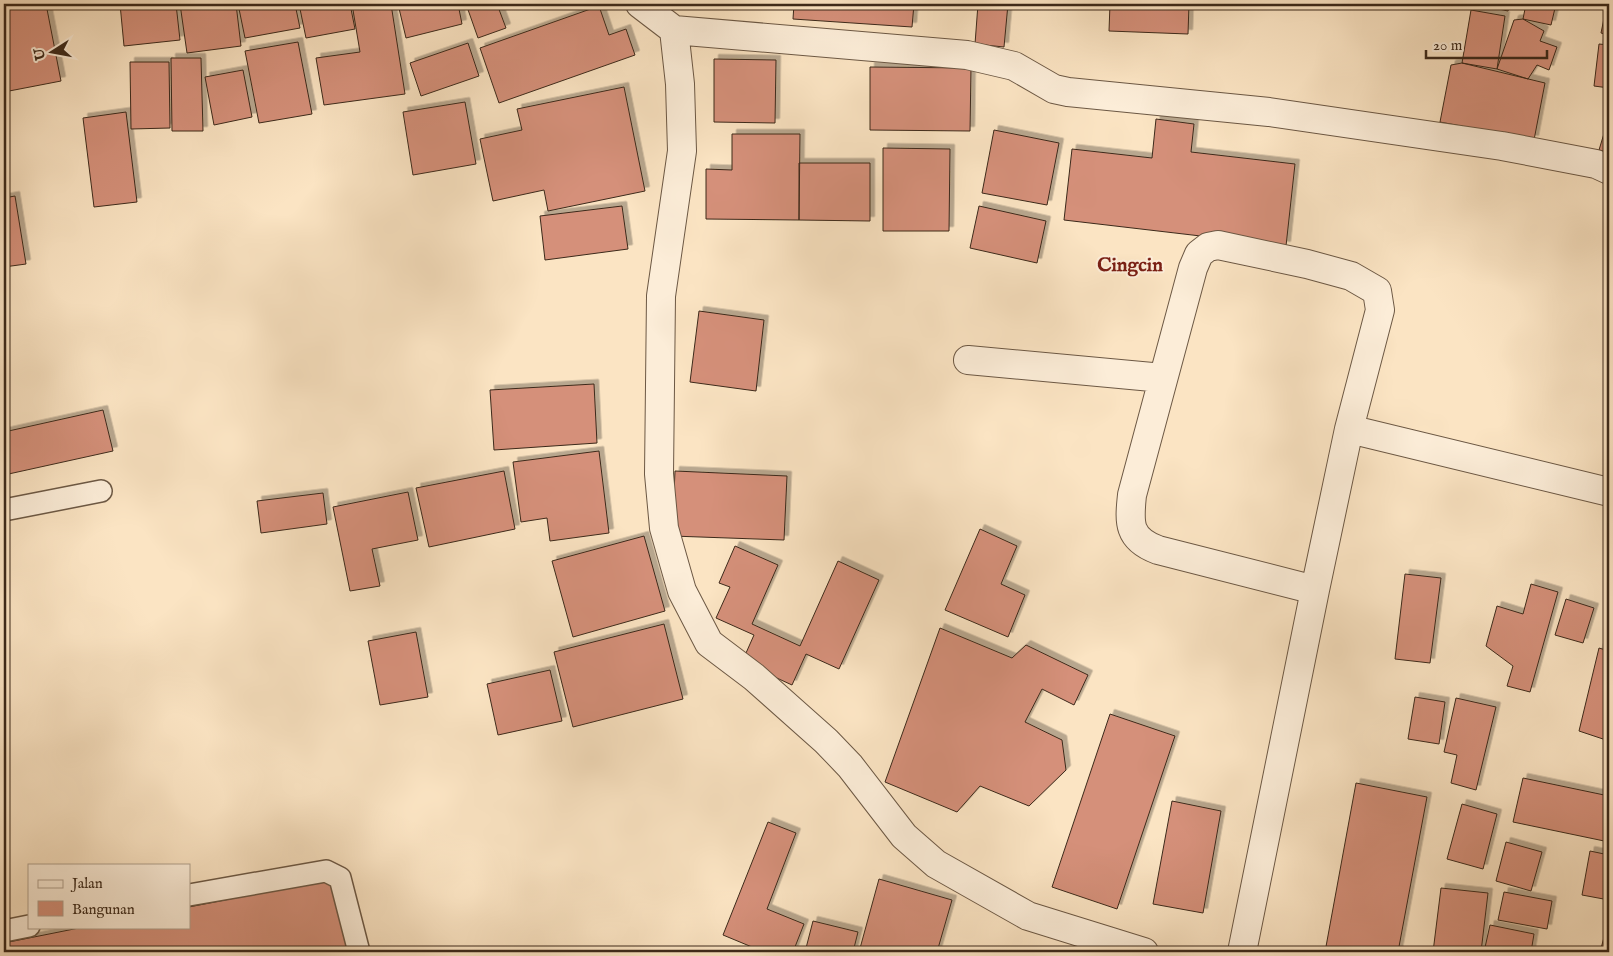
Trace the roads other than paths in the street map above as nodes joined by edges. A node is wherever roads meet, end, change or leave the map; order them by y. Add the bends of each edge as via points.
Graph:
1 (640, 4) edge
2 (674, 30) junction
3 (1609, 170) edge
4 (968, 360) dead end
5 (1164, 378) junction
6 (1349, 429) junction
7 (101, 490) dead end
8 (1609, 492) edge
9 (4, 510) edge
10 (1315, 590) junction
11 (190, 895) edge
12 (28, 926) edge
13 (4, 931) edge
14 (359, 952) edge
15 (1144, 952) edge
16 (1242, 952) edge

1 - 2 street
2 - 3 street via 967,55 1014,66 1054,89 1068,92 1269,112 1502,146 1596,164
2 - 15 street via 682,151 661,296 659,474 664,528 682,591 709,643 754,677 826,741 850,766 904,836 936,864 1028,916
4 - 5 street
5 - 6 street via 1193,268 1199,254 1208,247 1218,245 1351,276 1377,291 1380,310
5 - 10 street via 1132,495 1130,518 1138,538 1144,545 1158,550
6 - 8 street
6 - 10 street
7 - 9 lane
10 - 16 street
11 - 14 lane via 326,871 340,878
12 - 13 lane

